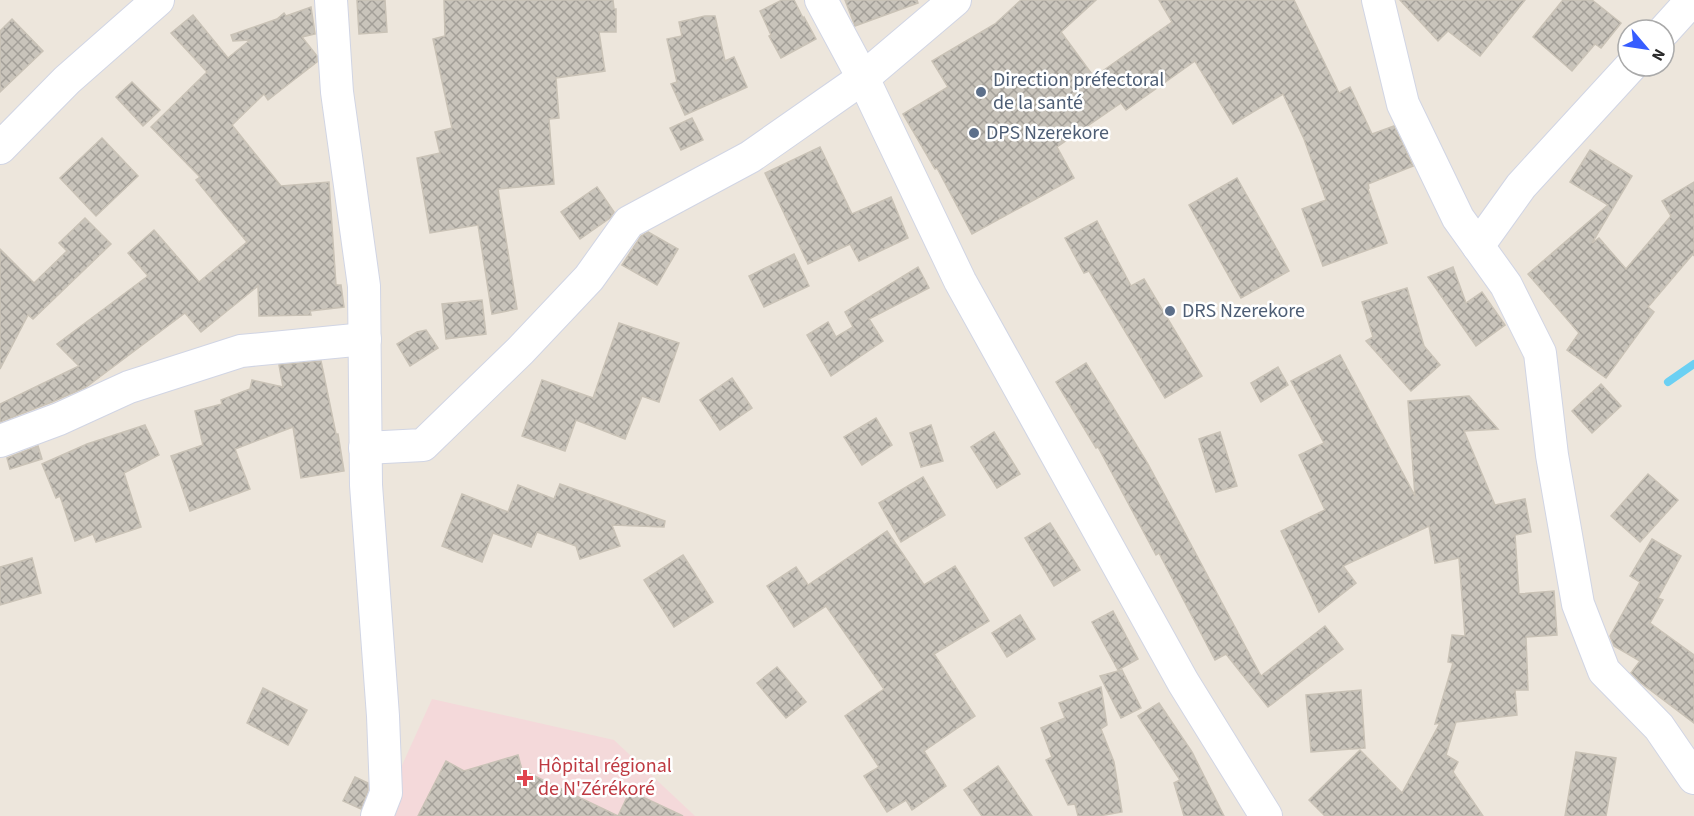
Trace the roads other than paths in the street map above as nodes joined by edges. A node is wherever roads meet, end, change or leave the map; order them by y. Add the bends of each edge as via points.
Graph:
1 (158, 0) edge
2 (331, 0) edge
3 (821, 0) edge
4 (956, 0) edge
5 (1378, 0) edge
6 (1692, 0) edge
7 (1676, 18) edge
8 (863, 78) junction
9 (1620, 78) edge
10 (0, 148) edge
11 (1478, 246) junction
12 (365, 339) junction
13 (0, 441) edge
14 (365, 448) junction
15 (1690, 762) edge
16 (377, 816) edge
17 (1266, 816) edge

1 - 10 street via 67,80
2 - 12 street via 337,92 364,286
3 - 8 street
4 - 8 street
5 - 11 street via 1403,104 1458,218
6 - 7 street
8 - 14 street via 750,157 629,222 589,278 423,445
8 - 17 street via 960,282 1183,682
9 - 11 street via 1521,186
11 - 15 street via 1506,285 1540,353 1552,455 1578,604 1604,671
12 - 13 street via 241,351 129,387
12 - 14 street
14 - 16 street via 387,793

